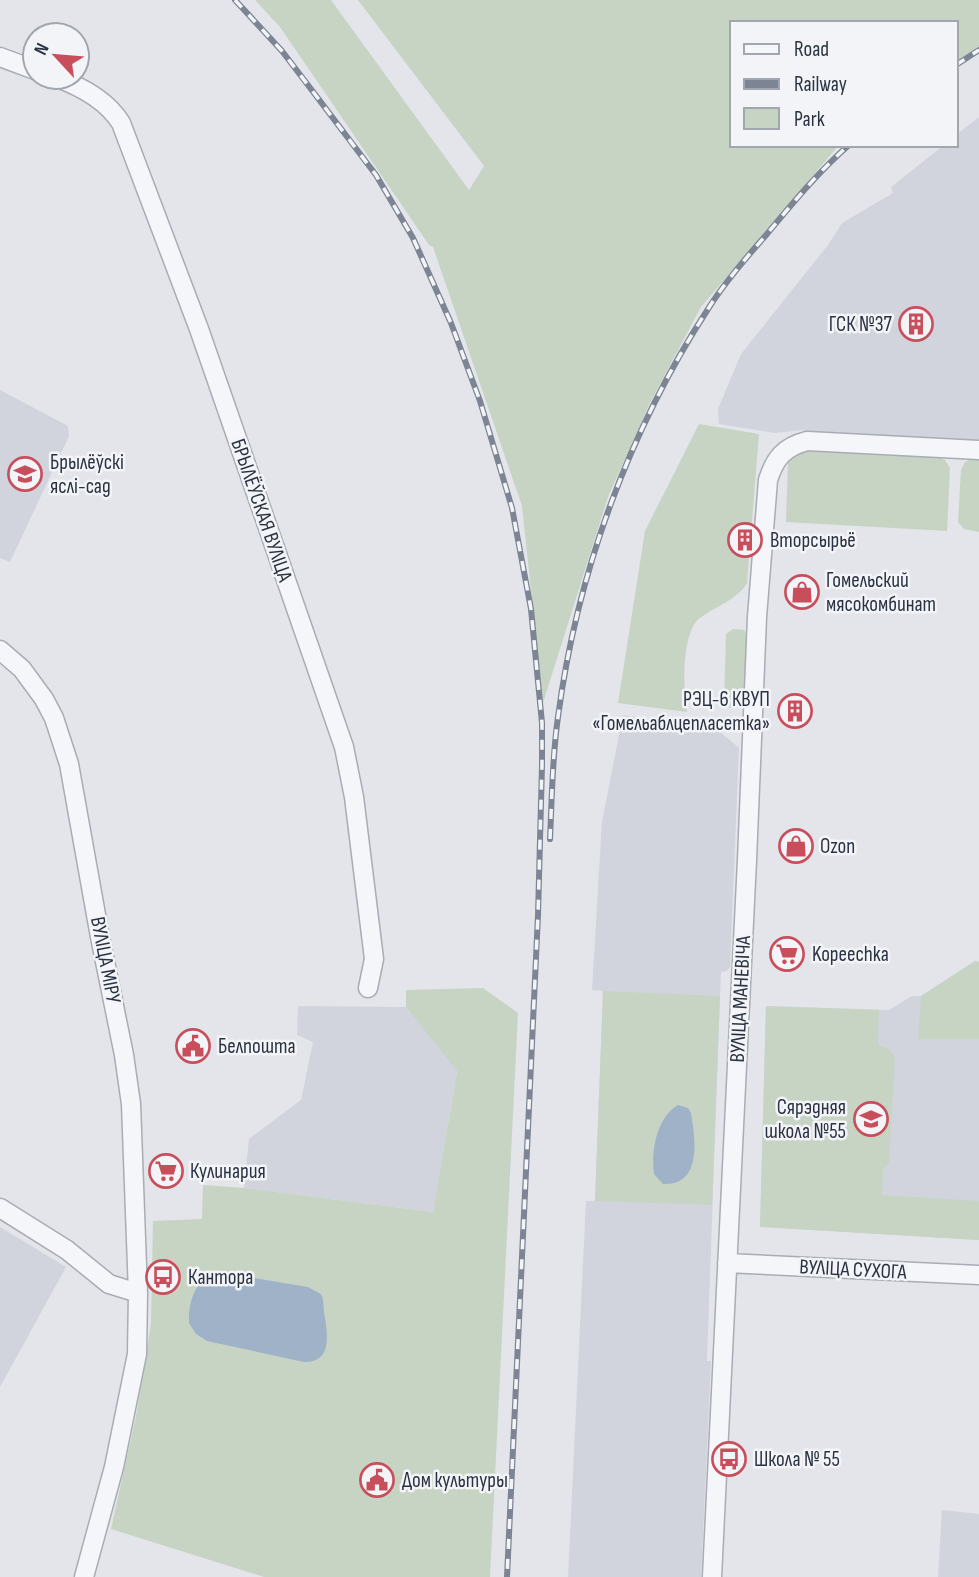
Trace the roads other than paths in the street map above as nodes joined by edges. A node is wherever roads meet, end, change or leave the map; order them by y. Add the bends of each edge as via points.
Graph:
1 (0, 57) edge
2 (21, 65) edge
3 (85, 91) edge
4 (979, 450) edge
5 (0, 650) edge
6 (368, 988) dead end
7 (0, 1208) edge
8 (727, 1263) junction
9 (979, 1275) edge
10 (138, 1293) junction
11 (84, 1577) edge
12 (712, 1577) edge

1 - 2 street
3 - 6 street, БРЫЛЁЎСКАЯ ВУЛІЦА via 121,123 200,330 344,747 374,959
4 - 8 street, ВУЛІЦА МАНЕВІЧА via 807,441 791,445 773,464 764,503
5 - 10 street, ВУЛІЦА МІРУ via 22,669 44,699 69,764 131,1104
7 - 10 street via 67,1250 109,1284
8 - 9 street, ВУЛІЦА СУХОГА
8 - 12 street, ВУЛІЦА МАНЕВІЧА
10 - 11 street, ВУЛІЦА МІРУ via 131,1389

